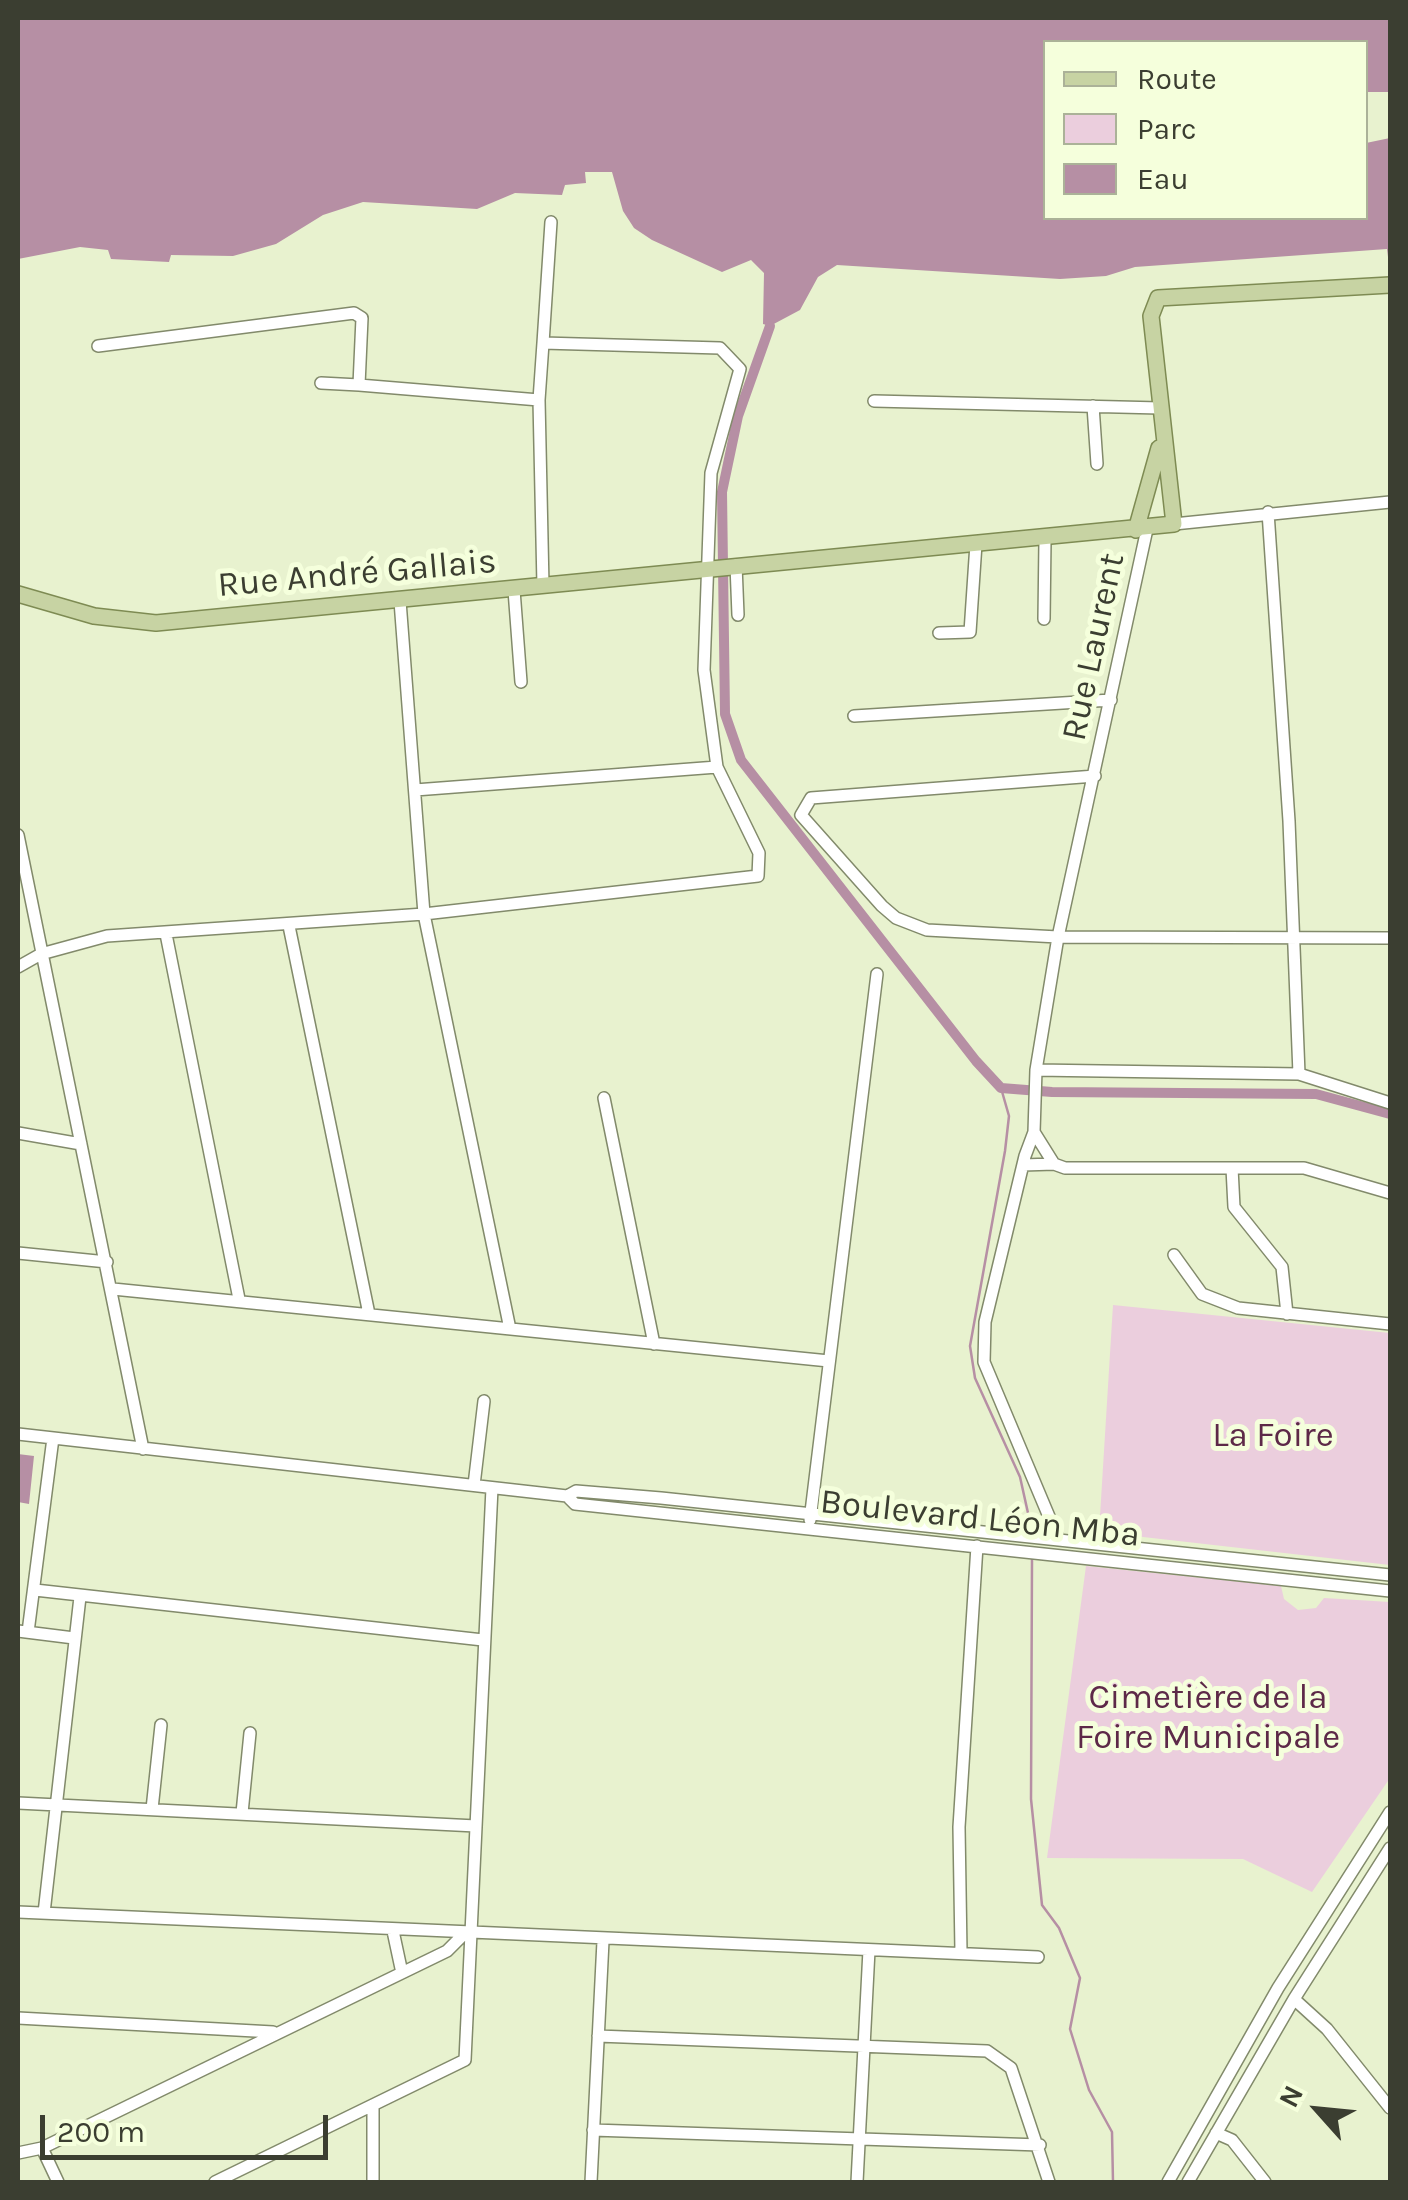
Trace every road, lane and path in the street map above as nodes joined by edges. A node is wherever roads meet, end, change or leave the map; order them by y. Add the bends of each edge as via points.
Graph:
1 (550, 222) dead end
2 (1390, 285) edge
3 (543, 343) junction
4 (98, 346) dead end
5 (321, 383) dead end
6 (359, 385) junction
7 (539, 400) junction
8 (874, 401) dead end
9 (1093, 406) junction
10 (1160, 408) junction
11 (1162, 440) junction
12 (1097, 464) dead end
13 (1390, 502) edge
14 (1268, 512) junction
15 (1174, 524) junction
16 (1141, 529) junction
17 (1045, 540) junction
18 (976, 544) junction
19 (733, 565) junction
20 (707, 567) junction
21 (542, 586) junction
22 (514, 590) junction
23 (18, 594) edge
24 (400, 602) junction
25 (738, 615) dead end
26 (1044, 619) dead end
27 (940, 633) dead end
28 (521, 682) dead end
29 (1111, 700) junction
30 (854, 716) dead end
31 (716, 767) junction
32 (1096, 776) junction
33 (416, 790) junction
34 (18, 834) edge
35 (424, 914) junction
36 (289, 926) junction
37 (166, 934) junction
38 (1058, 937) junction
39 (1295, 937) junction
40 (1390, 938) edge
41 (42, 954) junction
42 (18, 967) edge
43 (878, 974) dead end
44 (1299, 1074) junction
45 (1036, 1075) junction
46 (604, 1098) dead end
47 (1390, 1102) edge
48 (1034, 1132) junction
49 (18, 1133) edge
50 (81, 1144) junction
51 (1022, 1164) junction
52 (1054, 1164) junction
53 (1232, 1168) junction
54 (1390, 1192) edge
55 (18, 1253) edge
56 (1174, 1255) dead end
57 (106, 1262) junction
58 (114, 1289) junction
59 (239, 1299) junction
60 (369, 1314) junction
61 (1287, 1314) junction
62 (1390, 1324) edge
63 (510, 1328) junction
64 (654, 1344) junction
65 (828, 1361) junction
66 (484, 1401) dead end
67 (18, 1434) edge
68 (53, 1438) junction
69 (143, 1449) junction
70 (474, 1485) junction
71 (492, 1488) junction
72 (567, 1496) junction
73 (810, 1513) junction
74 (808, 1529) junction
75 (1058, 1538) junction
76 (976, 1546) junction
77 (1390, 1575) edge
78 (35, 1590) junction
79 (1390, 1591) edge
80 (80, 1597) junction
81 (23, 1632) edge
82 (74, 1638) junction
83 (483, 1640) junction
84 (161, 1725) dead end
85 (250, 1733) dead end
86 (18, 1803) edge
87 (53, 1804) junction
88 (152, 1810) junction
89 (1390, 1812) edge
90 (242, 1813) junction
91 (476, 1826) junction
92 (1390, 1848) edge
93 (18, 1912) edge
94 (44, 1913) junction
95 (394, 1931) junction
96 (467, 1934) junction
97 (602, 1941) junction
98 (869, 1950) junction
99 (961, 1952) junction
100 (1038, 1958) dead end
101 (402, 1973) junction
102 (1294, 1999) junction
103 (18, 2018) edge
104 (278, 2032) junction
105 (598, 2036) junction
106 (864, 2043) junction
107 (373, 2106) junction
108 (1390, 2108) edge
109 (593, 2130) junction
110 (1216, 2132) junction
111 (859, 2140) junction
112 (1040, 2145) junction
113 (42, 2148) junction
114 (18, 2153) edge
115 (58, 2182) edge
116 (216, 2182) edge
117 (372, 2182) edge
118 (590, 2182) edge
119 (857, 2182) edge
120 (1049, 2182) edge
121 (1168, 2182) edge
122 (1188, 2182) edge
123 (1265, 2182) edge

1 - 3 street
2 - 10 main road via 1165,295 1151,316
3 - 7 street
3 - 20 street via 720,348 736,360 740,368 711,473
4 - 6 street via 354,314 362,318
5 - 6 street
6 - 7 street
7 - 21 street
8 - 9 street
9 - 10 street
9 - 12 street
10 - 11 main road
11 - 15 main road
11 - 16 main road
13 - 14 street
14 - 15 street
14 - 39 street
15 - 16 main road, Rue André Gallais
16 - 17 main road, Rue André Gallais
16 - 29 street, Rue Laurent
17 - 18 main road, Rue André Gallais
17 - 26 street
18 - 19 main road, Rue André Gallais
18 - 27 street via 970,632
19 - 20 main road, Rue André Gallais
19 - 25 street
20 - 21 main road, Rue André Gallais
20 - 31 street via 704,670
21 - 22 main road, Rue André Gallais
22 - 24 main road, Rue André Gallais
22 - 28 street
23 - 24 main road, Rue André Gallais via 94,616 156,623
24 - 33 street
29 - 30 street
29 - 32 street, Rue Laurent
31 - 33 street
31 - 35 street via 759,853 758,876
32 - 38 street, Rue Laurent
32 - 38 street via 811,798 801,816 896,918 928,930
33 - 35 street
34 - 41 street
35 - 36 street
35 - 63 street
36 - 37 street
36 - 60 street
37 - 41 street via 108,936
37 - 59 street
38 - 39 street
38 - 45 street, Rue Laurent
39 - 40 street
39 - 44 street
41 - 42 street
41 - 50 street
43 - 65 street
44 - 45 street
44 - 47 street
45 - 48 street, Rue Laurent
46 - 64 street
48 - 51 street, Rue Laurent
48 - 52 street
49 - 50 street
50 - 57 street
51 - 52 street
51 - 75 street, Rue Laurent via 985,1322 984,1362
52 - 53 street
53 - 54 street via 1304,1168
53 - 61 street via 1234,1207 1282,1267
55 - 57 street
56 - 61 street via 1210,1299
57 - 58 street
58 - 59 street
58 - 69 street
59 - 60 street
60 - 63 street
61 - 62 street
63 - 64 street
64 - 65 street
65 - 73 street
66 - 70 street
67 - 68 street, Boulevard Léon Mba
68 - 69 street, Boulevard Léon Mba
68 - 78 street
69 - 70 street, Boulevard Léon Mba
70 - 71 street, Boulevard Léon Mba
71 - 72 street, Boulevard Léon Mba
71 - 83 street
72 - 73 street, Boulevard Léon Mba via 576,1490
72 - 74 street, Boulevard Léon Mba via 575,1504
73 - 74 street
73 - 75 street, Boulevard Léon Mba
74 - 76 street, Boulevard Léon Mba
75 - 77 street, Boulevard Léon Mba
76 - 79 street, Boulevard Léon Mba
76 - 99 street via 958,1827
78 - 80 street
78 - 81 street
80 - 82 street
80 - 83 street
81 - 82 street
82 - 87 street
83 - 91 street
84 - 88 street
85 - 90 street
86 - 87 street
87 - 88 street
87 - 94 street
88 - 90 street
89 - 121 street via 1278,1988
90 - 91 street
91 - 96 street
92 - 102 street
93 - 94 street
94 - 95 street
95 - 96 street
95 - 101 street
96 - 97 street
96 - 101 street
96 - 107 street via 465,2060
97 - 98 street
97 - 105 street
98 - 99 street
98 - 106 street
99 - 100 street
101 - 104 street
102 - 108 street
102 - 110 street
103 - 104 street
104 - 113 street
105 - 106 street
105 - 109 street
106 - 111 street
106 - 112 street via 1000,2057 1011,2068
107 - 116 street
107 - 117 street
109 - 111 street
109 - 118 street
110 - 122 street
110 - 123 street via 1232,2140
111 - 112 street
111 - 119 street
112 - 120 street
113 - 114 street
113 - 115 street

